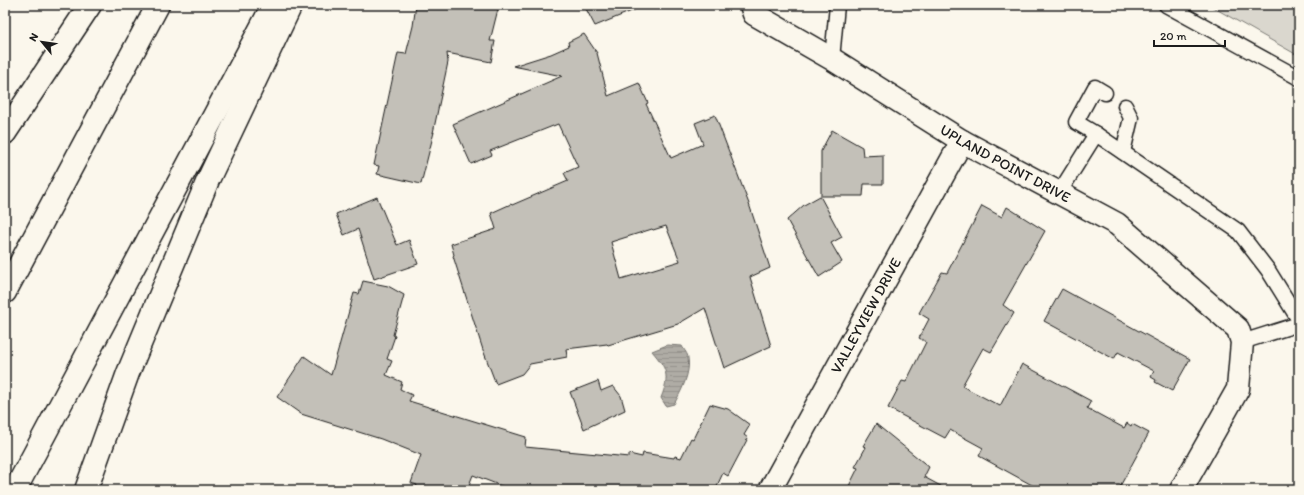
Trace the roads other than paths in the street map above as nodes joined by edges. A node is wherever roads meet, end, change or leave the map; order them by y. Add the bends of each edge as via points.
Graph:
1 (90, 5) edge
2 (158, 5) edge
3 (273, 5) edge
4 (291, 5) edge
5 (751, 5) edge
6 (837, 5) edge
7 (1166, 5) edge
8 (832, 59) junction
9 (1299, 78) edge
10 (1105, 93) dead end
11 (1125, 106) dead end
12 (5, 133) edge
13 (1096, 134) junction
14 (962, 140) junction
15 (1123, 152) junction
16 (1059, 193) junction
17 (5, 292) edge
18 (1299, 320) edge
19 (1299, 324) edge
20 (1242, 342) junction
21 (15, 490) edge
22 (86, 490) edge
23 (770, 490) edge
24 (1181, 490) edge

1 - 12 main road
2 - 17 main road
3 - 21 main road
4 - 22 main road via 208,180 128,373
5 - 8 main road, UPLAND POINT DRIVE via 754,14
6 - 8 lane
7 - 9 lane
8 - 14 main road, UPLAND POINT DRIVE
10 - 13 lane via 1095,87 1076,122
11 - 15 lane via 1130,118
13 - 15 lane
13 - 16 lane
14 - 16 main road, UPLAND POINT DRIVE
14 - 23 main road, VALLEYVIEW DRIVE
15 - 18 lane via 1238,231 1268,270
16 - 20 main road, UPLAND POINT DRIVE via 1117,224 1238,330
19 - 20 lane
20 - 24 main road via 1238,389

